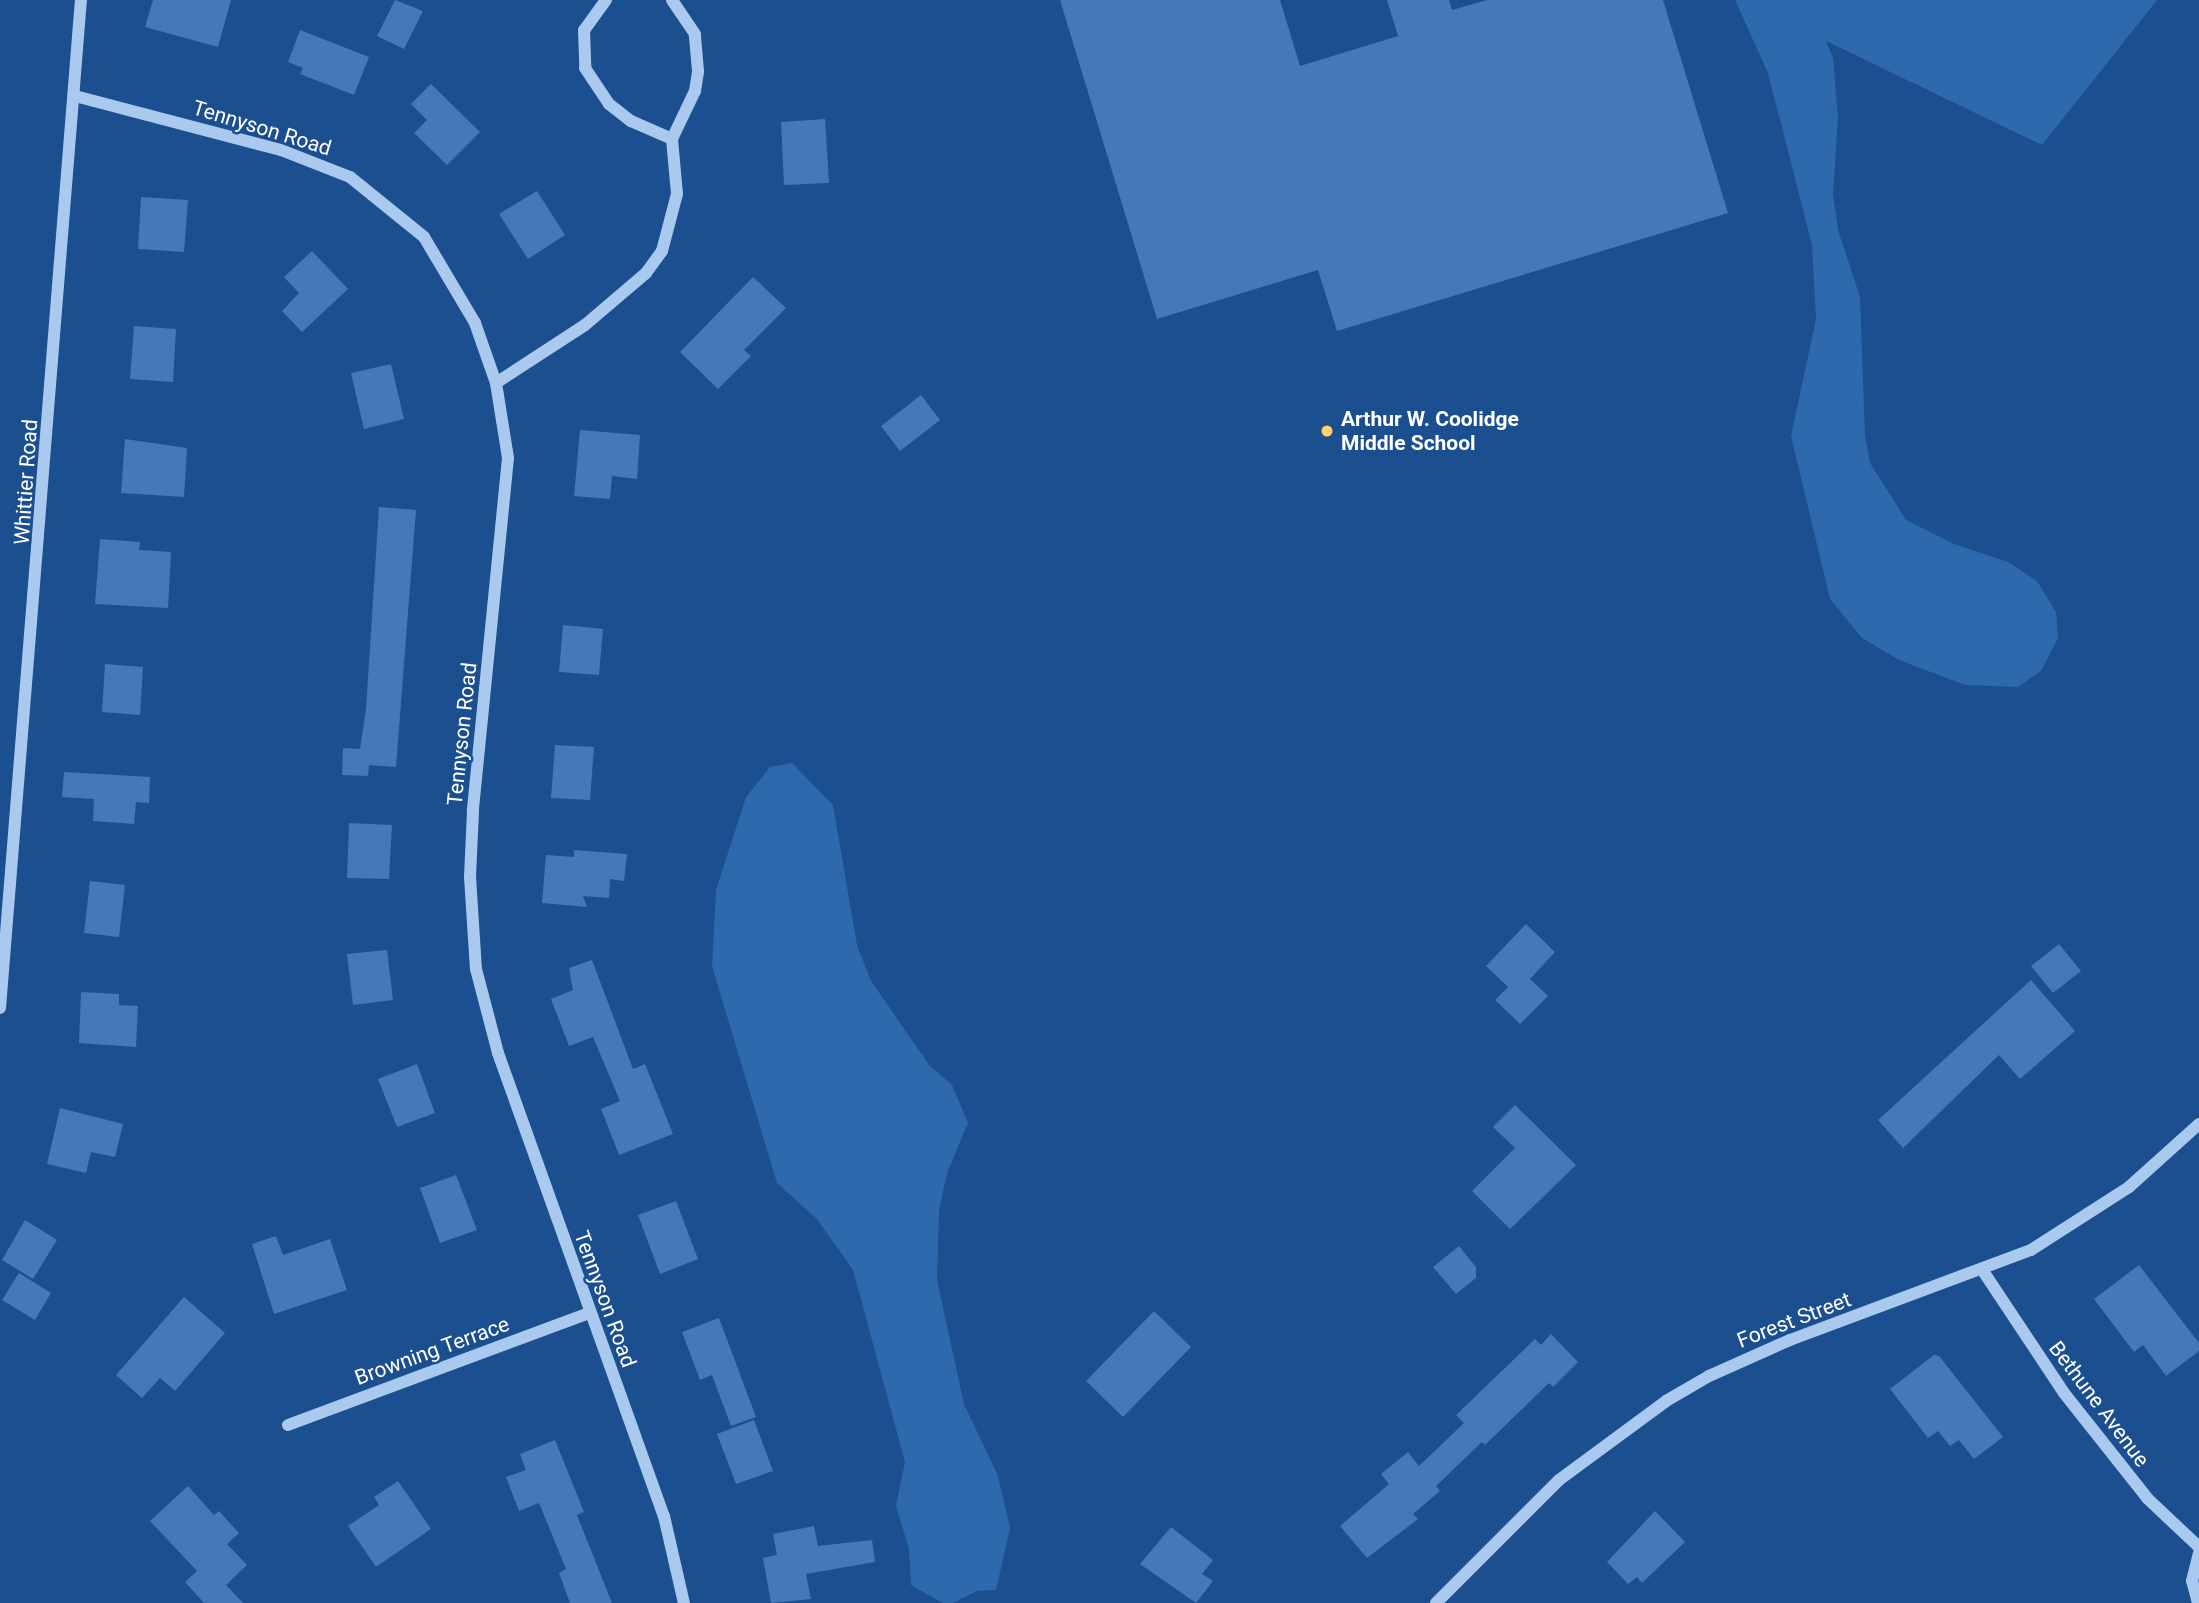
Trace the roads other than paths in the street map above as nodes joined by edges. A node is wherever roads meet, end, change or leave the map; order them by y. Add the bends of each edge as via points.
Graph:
1 (81, 0) edge
2 (606, 0) edge
3 (672, 0) edge
4 (75, 96) junction
5 (672, 139) junction
6 (496, 383) junction
7 (0, 1008) edge
8 (2199, 1124) edge
9 (1983, 1271) junction
10 (589, 1314) junction
11 (288, 1425) dead end
12 (2199, 1547) edge
13 (2199, 1553) edge
14 (684, 1603) edge
15 (1436, 1603) edge
16 (2198, 1603) edge

1 - 4 street, Whittier Road
2 - 5 street via 584,30 585,68 609,104 631,121
3 - 5 street via 695,34 698,71 695,91
4 - 6 street, Tennyson Road via 281,150 328,167 369,189 407,219 443,263 475,323
4 - 7 street, Whittier Road
5 - 6 street via 677,194 662,251 646,272 585,325
6 - 10 street, Tennyson Road via 505,421 507,496 473,811 473,947 498,1053
8 - 9 street, Forest Street via 2096,1212
9 - 12 street, Bethune Avenue via 2064,1393 2148,1499
9 - 15 street, Forest Street via 1790,1340 1666,1401 1559,1480
10 - 11 street, Browning Terrace
10 - 14 street, Tennyson Road via 664,1517
13 - 16 street via 2192,1581

